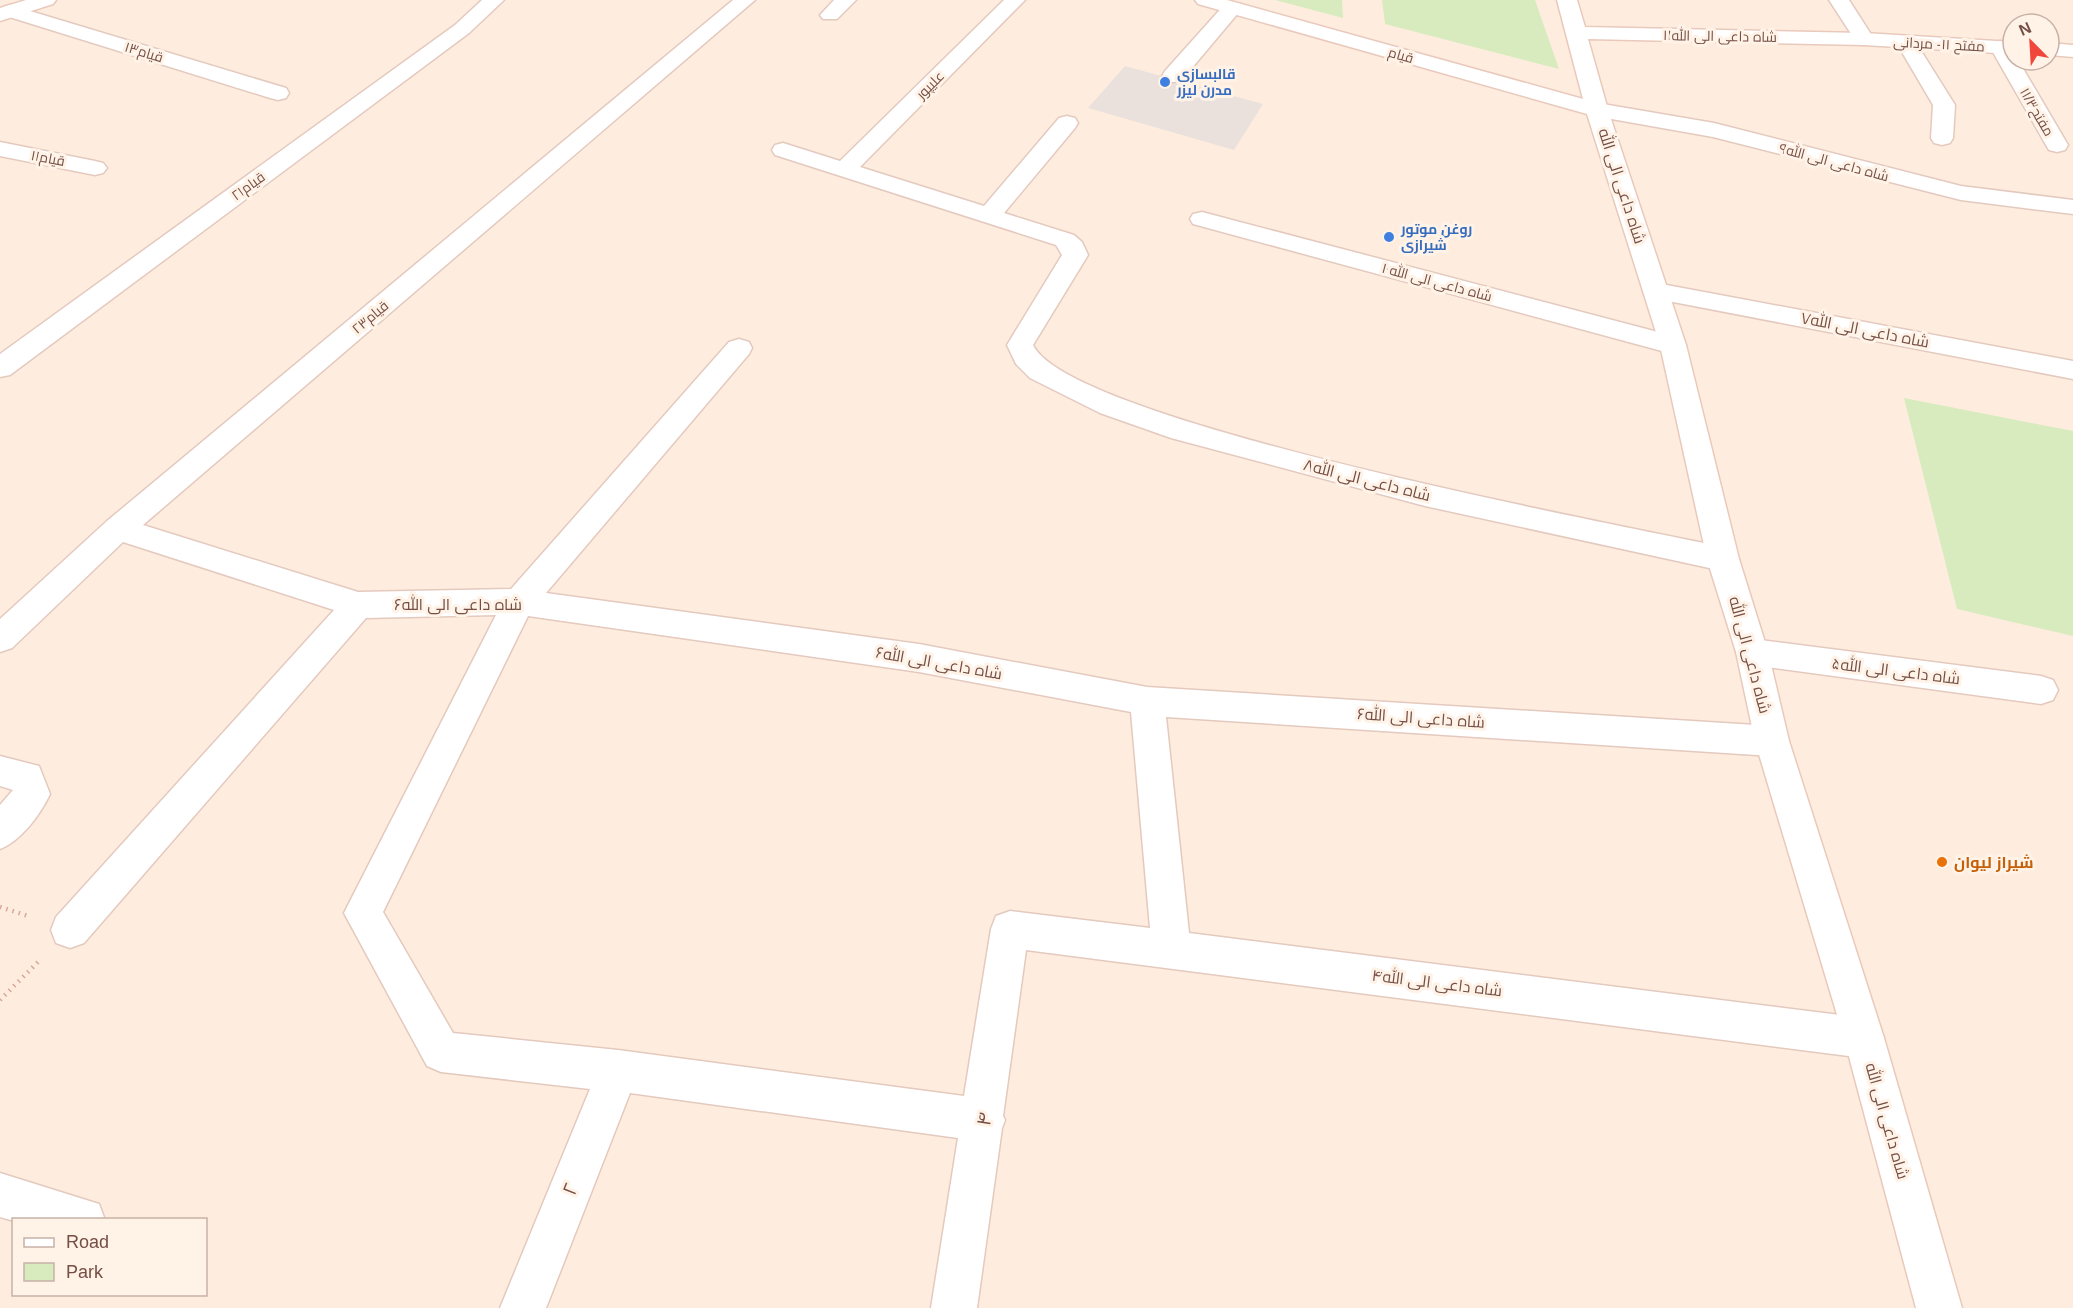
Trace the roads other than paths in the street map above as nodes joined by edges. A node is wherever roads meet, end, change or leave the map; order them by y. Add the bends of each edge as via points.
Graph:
1 (46, 0) edge
2 (494, 0) edge
3 (745, 0) edge
4 (846, 0) edge
5 (1015, 0) edge
6 (1205, 0) edge
7 (1567, 0) edge
8 (1839, 0) edge
9 (1232, 8) junction
10 (5, 13) edge
11 (830, 15) dead end
12 (1576, 33) junction
13 (1864, 39) junction
14 (1906, 42) junction
15 (2001, 47) edge
16 (2020, 72) edge
17 (1173, 76) dead end
18 (278, 93) dead end
19 (1597, 110) junction
20 (1067, 123) dead end
21 (1942, 138) dead end
22 (2057, 145) dead end
23 (0, 149) edge
24 (783, 150) dead end
25 (95, 168) dead end
26 (845, 170) junction
27 (2073, 207) edge
28 (989, 215) junction
29 (1202, 219) dead end
30 (1656, 291) junction
31 (1673, 345) junction
32 (739, 348) dead end
33 (0, 368) edge
34 (2073, 370) edge
35 (118, 530) junction
36 (1723, 559) junction
37 (519, 602) junction
38 (358, 605) junction
39 (0, 639) edge
40 (1752, 652) junction
41 (2041, 690) dead end
42 (1148, 701) junction
43 (1772, 741) junction
44 (0, 771) edge
45 (0, 832) edge
46 (1010, 929) joint
47 (70, 930) dead end
48 (1171, 950) junction
49 (1864, 1038) junction
50 (618, 1071) junction
51 (984, 1120) junction
52 (0, 1195) edge
53 (76, 1218) edge
54 (523, 1308) edge
55 (954, 1308) edge
56 (1939, 1308) edge

1 - 10 street
2 - 33 street, قیام۲۱ via 462,29
3 - 35 street, قیام۲۳
4 - 11 street
5 - 26 street, علیپور
6 - 9 street, قیام
7 - 12 street, شاه داعی الی الله
8 - 13 street
9 - 17 street
9 - 19 street, قیام
10 - 18 street, قیام۱۳
12 - 13 street, شاه داعی الی الله۱۱
12 - 19 street, شاه داعی الی الله
13 - 14 street, مفتح ۱۱- مردانی
14 - 15 street, مفتح ۱۱- مردانی
14 - 21 street via 1944,105
16 - 22 street, مفتح۱۱/۳
19 - 27 street, شاه داعی الی الله۹ via 1714,130 1961,193
19 - 30 street, شاه داعی الی الله
20 - 28 street
23 - 25 street, قیام۱۱
24 - 26 street
26 - 28 street
28 - 36 street, شاه داعی الی الله۸ via 1065,240 1073,247 1075,255 1020,345 1026,358 1040,371 1110,406 1181,431 1425,495
29 - 31 street, شاه داعی الی الله۱۰
30 - 31 street, شاه داعی الی الله
30 - 34 street, شاه داعی الی الله۷
31 - 36 street, شاه داعی الی الله
32 - 37 street
35 - 38 street, شاه داعی الی الله۶
35 - 39 street, قیام۲۳
36 - 40 street, شاه داعی الی الله
37 - 38 street, شاه داعی الی الله۶
37 - 42 street, شاه داعی الی الله۶ via 919,658
37 - 50 street via 363,913 441,1052
38 - 47 street
40 - 41 street, شاه داعی الی الله۵
40 - 43 street, شاه داعی الی الله
42 - 43 street, شاه داعی الی الله۶
42 - 48 street
43 - 49 street, شاه داعی الی الله
44 - 45 street via 26,777 32,794
46 - 48 street, شاه داعی الی الله۴
46 - 51 street, ۴
48 - 49 street, شاه داعی الی الله۴
49 - 56 street, شاه داعی الی الله
50 - 51 street
50 - 54 street, ۲
51 - 55 street, ۴
52 - 53 street

